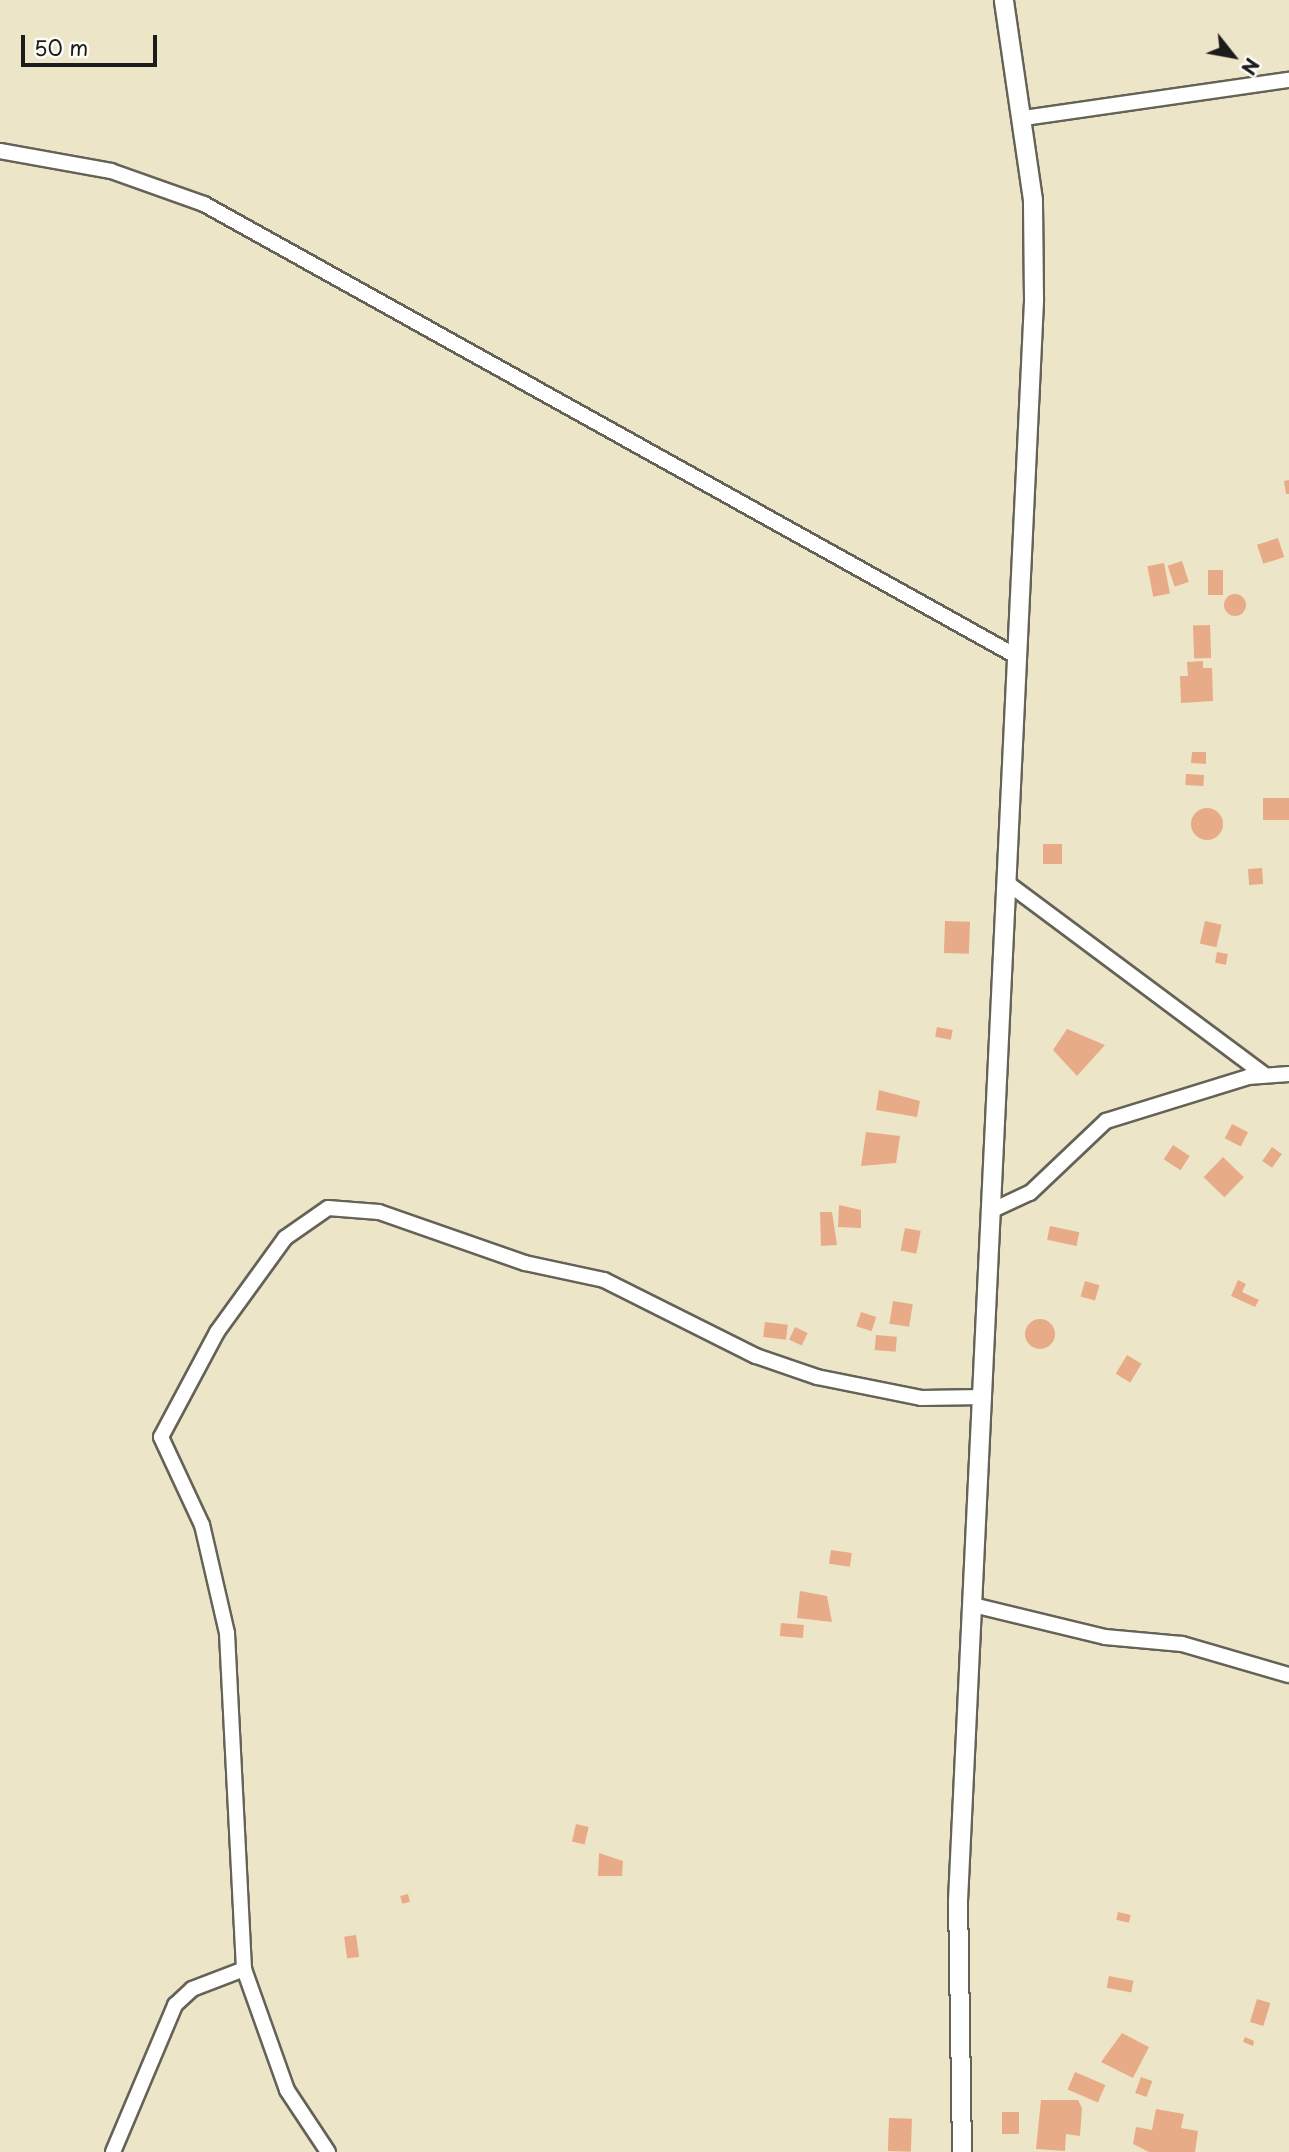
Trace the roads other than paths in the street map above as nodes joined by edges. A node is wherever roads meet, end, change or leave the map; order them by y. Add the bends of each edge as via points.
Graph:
1 (1004, 0) edge
2 (1289, 80) edge
3 (1024, 118) junction
4 (0, 151) edge
5 (1016, 656) junction
6 (1006, 882) junction
7 (1264, 1074) junction
8 (1289, 1074) edge
9 (995, 1209) junction
10 (984, 1397) junction
11 (973, 1605) junction
12 (1289, 1675) edge
13 (244, 1969) junction
14 (113, 2152) edge
15 (328, 2152) edge
16 (962, 2152) edge

1 - 3 street
2 - 3 street
3 - 5 street via 1034,299
4 - 5 street via 111,171 204,204
5 - 6 street
6 - 7 street
6 - 9 street
7 - 8 street
7 - 9 street via 1106,1121 1030,1193
9 - 10 street
10 - 11 street
10 - 13 street via 921,1398 817,1377 756,1356 604,1280 525,1263 379,1212 328,1208 300,1224 233,1307 161,1432 202,1525 227,1633
11 - 12 street via 1105,1637 1182,1644
11 - 16 street via 958,1901
13 - 14 street via 192,1989 175,2005
13 - 15 street via 287,2090

